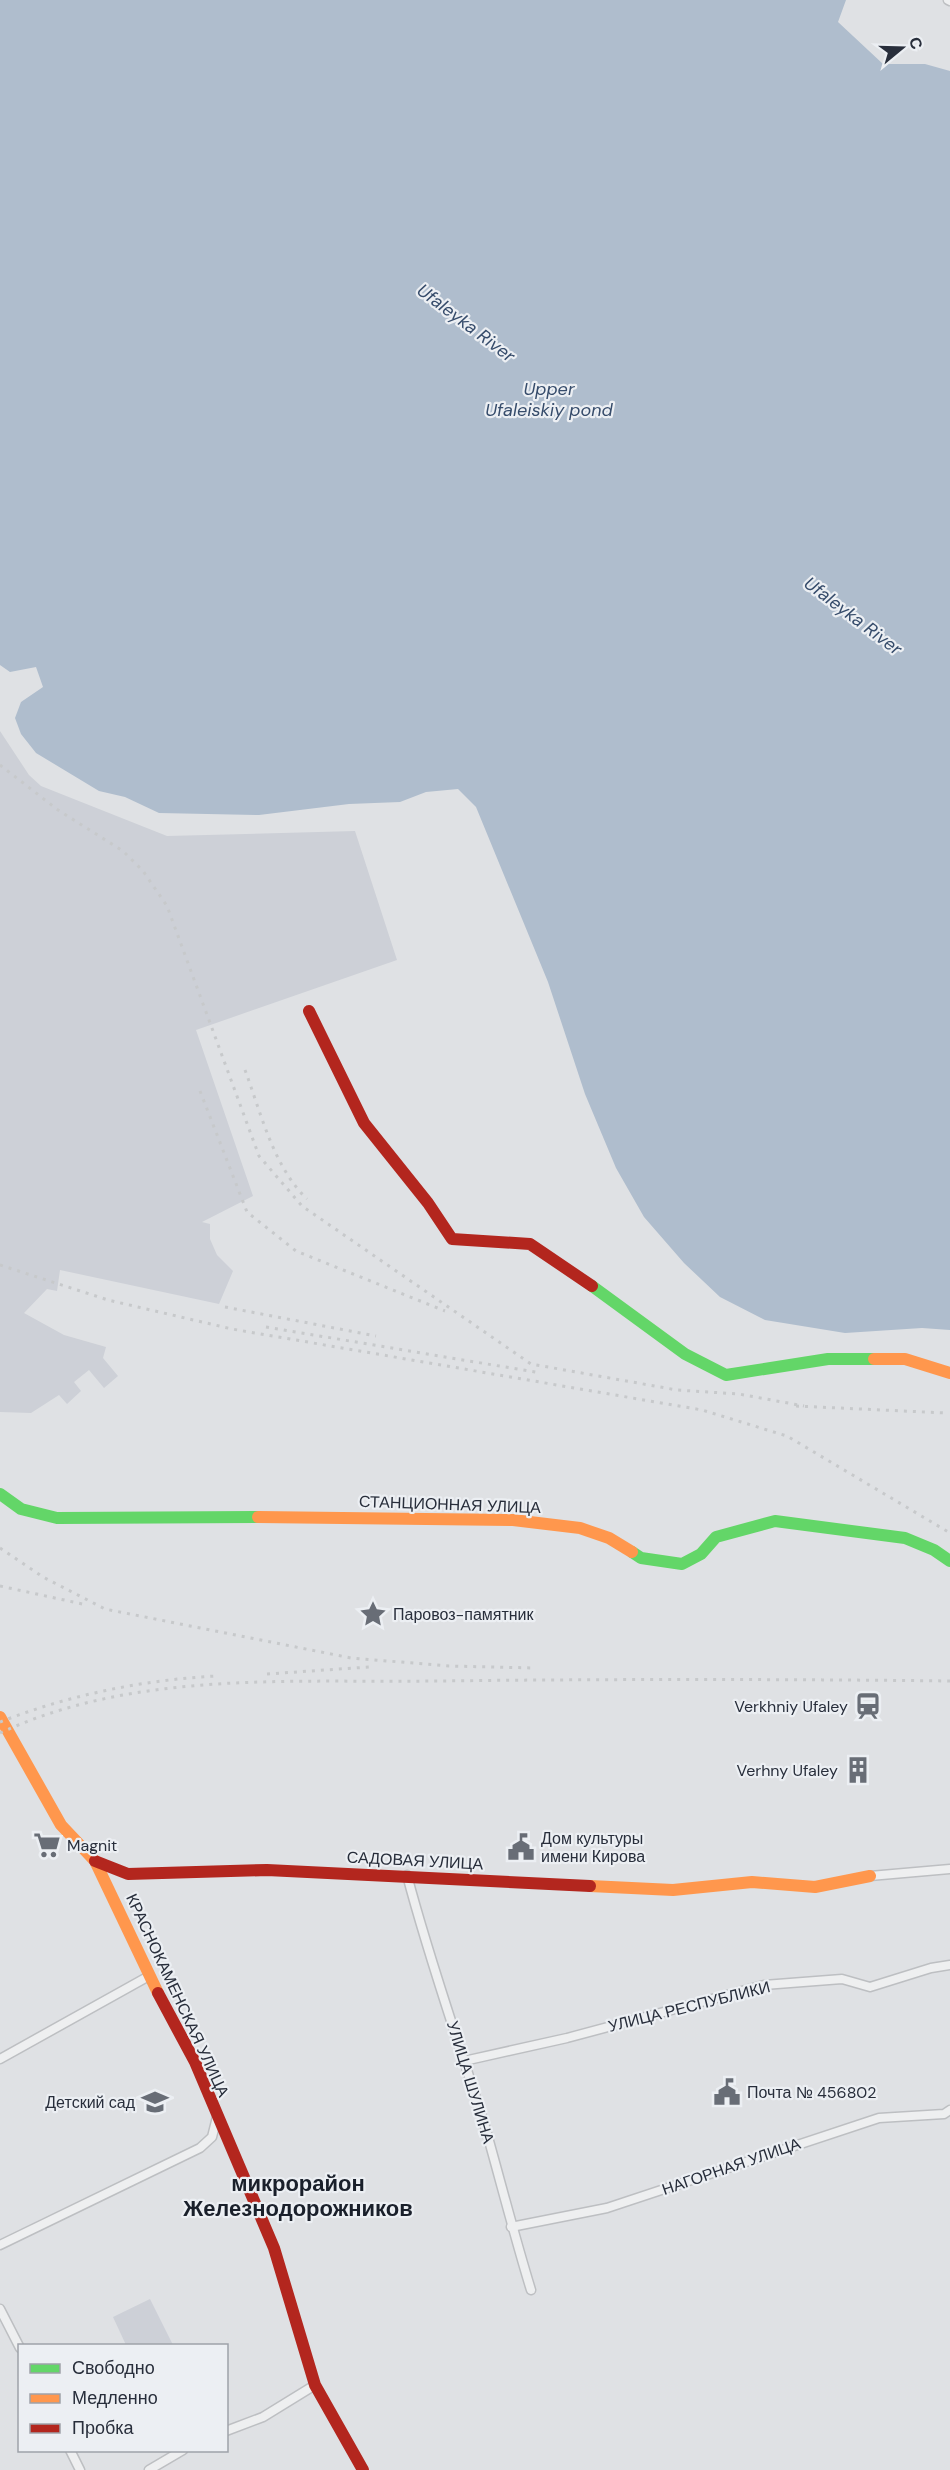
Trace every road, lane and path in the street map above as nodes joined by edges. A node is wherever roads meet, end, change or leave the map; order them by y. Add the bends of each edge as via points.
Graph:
1 (309, 1011) dead end
2 (950, 1373) edge
3 (0, 1494) edge
4 (950, 1561) edge
5 (0, 1717) edge
6 (95, 1861) junction
7 (950, 1869) edge
8 (407, 1875) junction
9 (870, 1876) joint
10 (950, 1965) edge
11 (149, 1976) junction
12 (0, 2059) edge
13 (464, 2061) junction
14 (950, 2110) edge
15 (217, 2117) junction
16 (511, 2227) junction
17 (0, 2245) edge
18 (531, 2290) dead end
19 (0, 2308) edge
20 (18, 2344) edge
21 (315, 2385) junction
22 (228, 2430) edge
23 (71, 2452) edge
24 (181, 2452) edge
25 (80, 2470) edge
26 (149, 2470) edge
27 (363, 2470) edge

1 - 2 street via 364,1123 452,1239 530,1244 685,1354 726,1375 828,1359 905,1359
3 - 4 street, СТАНЦИОННАЯ УЛИЦА via 21,1509 57,1518 513,1520 580,1528 609,1538 641,1558 682,1564 701,1554 716,1537 775,1521 905,1538
5 - 6 street, КРАСНОКАМЕНСКАЯ УЛИЦА via 61,1826
6 - 8 street, САДОВАЯ УЛИЦА via 128,1874 267,1870
6 - 11 street, КРАСНОКАМЕНСКАЯ УЛИЦА
7 - 9 street, САДОВАЯ УЛИЦА
8 - 9 street, САДОВАЯ УЛИЦА via 673,1890 752,1882 814,1887
8 - 13 street, УЛИЦА ШУЛИНА via 425,1948
10 - 13 street, УЛИЦА РЕСПУБЛИКИ via 870,1987 842,1979 764,1985
11 - 12 street
11 - 15 street, КРАСНОКАМЕНСКАЯ УЛИЦА via 195,2062
13 - 16 street, УЛИЦА ШУЛИНА
14 - 16 street, НАГОРНАЯ УЛИЦА via 944,2114 879,2118 607,2208
15 - 17 street via 212,2137 200,2148
15 - 21 street, КРАСНОКАМЕНСКАЯ УЛИЦА via 273,2248
16 - 18 street, УЛИЦА ШУЛИНА
19 - 20 street
21 - 22 street via 264,2417
21 - 27 street, КРАСНОКАМЕНСКАЯ УЛИЦА
23 - 25 street
24 - 26 street

